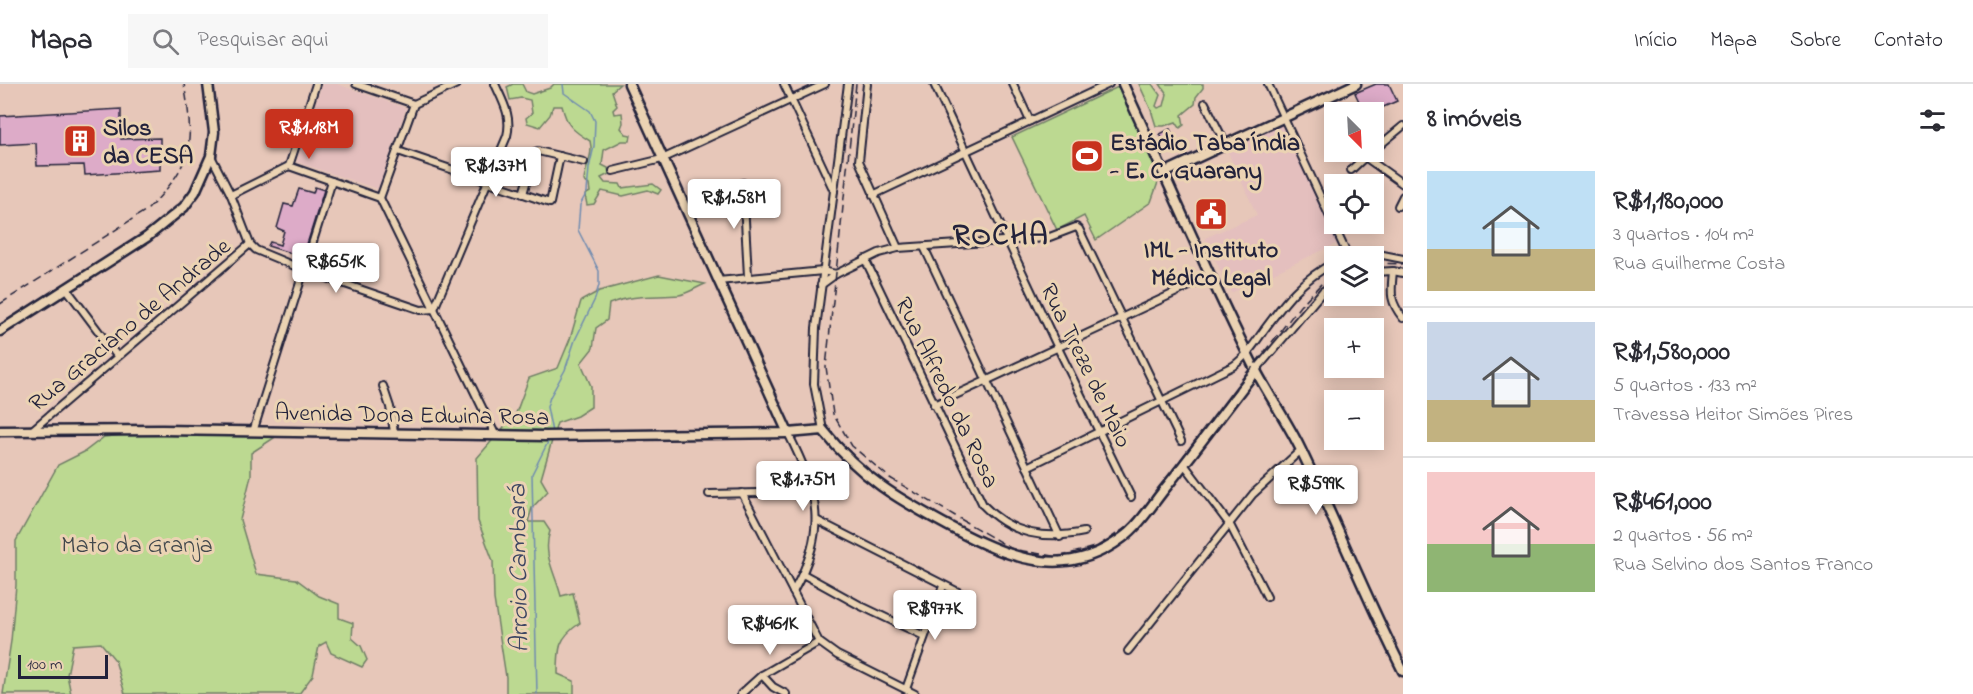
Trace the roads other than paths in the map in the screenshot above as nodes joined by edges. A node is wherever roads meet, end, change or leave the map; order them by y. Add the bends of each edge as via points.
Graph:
1 (207, 84) edge
2 (316, 84) edge
3 (356, 84) edge
4 (457, 84) edge
5 (495, 84) edge
6 (629, 84) edge
7 (784, 84) edge
8 (825, 84) edge
9 (848, 84) edge
10 (867, 84) edge
11 (934, 84) edge
12 (1013, 84) edge
13 (1109, 84) edge
14 (1123, 84) edge
15 (1268, 84) edge
16 (1356, 84) edge
17 (791, 99) junction
18 (1205, 103) dead end
19 (414, 104) junction
20 (1283, 117) junction
21 (1030, 121) junction
22 (1403, 126) edge
23 (1384, 142) edge
24 (1226, 145) junction
25 (398, 151) junction
26 (965, 151) junction
27 (211, 156) junction
28 (560, 156) junction
29 (662, 159) junction
30 (584, 162) dead end
31 (1360, 162) edge
32 (1372, 162) edge
33 (289, 166) junction
34 (1351, 170) dead end
35 (613, 171) dead end
36 (1164, 173) junction
37 (332, 182) junction
38 (489, 182) junction
39 (743, 183) dead end
40 (1403, 184) edge
41 (834, 191) junction
42 (523, 194) junction
43 (231, 195) junction
44 (873, 195) junction
45 (1403, 196) edge
46 (380, 198) junction
47 (1398, 206) dead end
48 (1008, 240) junction
49 (250, 244) junction
50 (1342, 246) edge
51 (924, 247) junction
52 (898, 248) junction
53 (1384, 255) edge
54 (865, 259) junction
55 (1403, 259) edge
56 (1324, 268) edge
57 (304, 270) junction
58 (823, 271) junction
59 (1384, 271) edge
60 (1393, 271) junction
61 (1403, 273) edge
62 (836, 274) junction
63 (748, 276) junction
64 (1211, 276) junction
65 (718, 281) junction
66 (821, 285) junction
67 (66, 288) junction
68 (1324, 290) edge
69 (434, 309) junction
70 (1122, 318) junction
71 (1403, 318) edge
72 (0, 331) edge
73 (1058, 348) junction
74 (1248, 353) junction
75 (117, 356) junction
76 (1256, 370) junction
77 (986, 383) junction
78 (383, 386) dead end
79 (1162, 402) junction
80 (934, 405) junction
81 (823, 430) junction
82 (0, 431) edge
83 (30, 431) junction
84 (253, 432) junction
85 (394, 432) junction
86 (1099, 432) junction
87 (788, 433) junction
88 (495, 434) junction
89 (1181, 441) dead end
90 (1301, 450) junction
91 (1184, 464) junction
92 (1028, 467) junction
93 (814, 492) junction
94 (742, 493) junction
95 (709, 494) dead end
96 (1131, 497) dead end
97 (816, 520) junction
98 (1230, 525) junction
99 (1084, 532) dead end
100 (1060, 537) junction
101 (803, 574) junction
102 (943, 586) junction
103 (793, 592) junction
104 (964, 595) dead end
105 (1267, 597) dead end
106 (924, 636) junction
107 (819, 642) junction
108 (1128, 651) dead end
109 (1403, 671) edge
110 (762, 675) junction
111 (906, 689) junction
112 (741, 694) edge
113 (786, 694) edge
114 (915, 694) edge

1 - 27 street via 214,132
2 - 33 street
3 - 19 street
4 - 19 street
5 - 38 street via 510,124
6 - 29 street
7 - 17 street
8 - 17 street
9 - 41 street
10 - 44 street via 859,161
11 - 26 street, Rua Treze de Maio
12 - 21 street
13 - 21 street
14 - 36 street
15 - 20 street
16 - 20 street
17 - 29 street
17 - 41 street
18 - 24 street
19 - 25 street
20 - 24 street
20 - 50 street
21 - 26 street
22 - 23 street
24 - 36 street
25 - 38 street
25 - 46 street
26 - 44 street
26 - 48 street, Rua Treze de Maio
27 - 43 street
27 - 67 street via 195,192 178,213
28 - 30 street
28 - 42 street via 535,152
28 - 42 street via 552,202
29 - 35 street
29 - 65 street
31 - 34 street
32 - 40 street
33 - 37 street
33 - 43 street
36 - 64 street
37 - 46 street
37 - 57 street
38 - 42 street
38 - 69 street
39 - 63 street
41 - 58 street
43 - 49 street
44 - 52 street
45 - 47 street
46 - 69 street
48 - 51 street
48 - 70 street via 1047,238 1072,227 1080,229
48 - 73 street, Rua Treze de Maio
49 - 57 street via 263,254
49 - 75 street, Rua Graciano de Andrade
51 - 52 street
51 - 77 street
52 - 54 street
53 - 55 street
54 - 62 street
54 - 80 street, Rua Alfredo da Rosa
56 - 74 street via 1298,286
57 - 69 street via 421,310
57 - 84 street
58 - 62 street
58 - 63 street
58 - 66 street
59 - 60 street
60 - 61 street
60 - 71 street via 1391,298
62 - 66 street
63 - 65 street
64 - 70 street
64 - 74 street
65 - 87 street
66 - 81 street via 813,370
67 - 72 street
67 - 75 street
68 - 76 street
69 - 88 street
70 - 73 street
70 - 79 street
73 - 77 street
73 - 86 street, Rua Treze de Maio
74 - 76 street
74 - 79 street via 1233,366
75 - 83 street, Rua Graciano de Andrade
76 - 90 street
76 - 91 street
77 - 80 street
77 - 92 street
78 - 85 street
79 - 86 street
79 - 89 street
80 - 100 street, Rua Alfredo da Rosa via 988,511 1016,529
81 - 87 street, Avenida Dona Edwina Rosa
81 - 91 street via 847,460 909,505 990,548 1038,562 1085,558 1124,537
82 - 83 street, Avenida Dona Edwina Rosa
83 - 84 street, Avenida Dona Edwina Rosa
84 - 85 street, Avenida Dona Edwina Rosa
85 - 88 street, Avenida Dona Edwina Rosa
86 - 92 street
86 - 96 street, Rua Treze de Maio
87 - 88 street, Avenida Dona Edwina Rosa
87 - 93 street
90 - 98 street via 1259,488
90 - 109 street
91 - 98 street
92 - 100 street
93 - 94 street
93 - 97 street
94 - 95 street
94 - 103 street
97 - 101 street via 813,546
97 - 102 street
98 - 105 street
98 - 108 street
99 - 100 street, Rua Alfredo da Rosa
101 - 103 street
101 - 106 street
102 - 104 street
102 - 106 street
103 - 107 street
106 - 111 street
107 - 110 street
107 - 111 street
110 - 112 street
110 - 113 street
111 - 114 street

